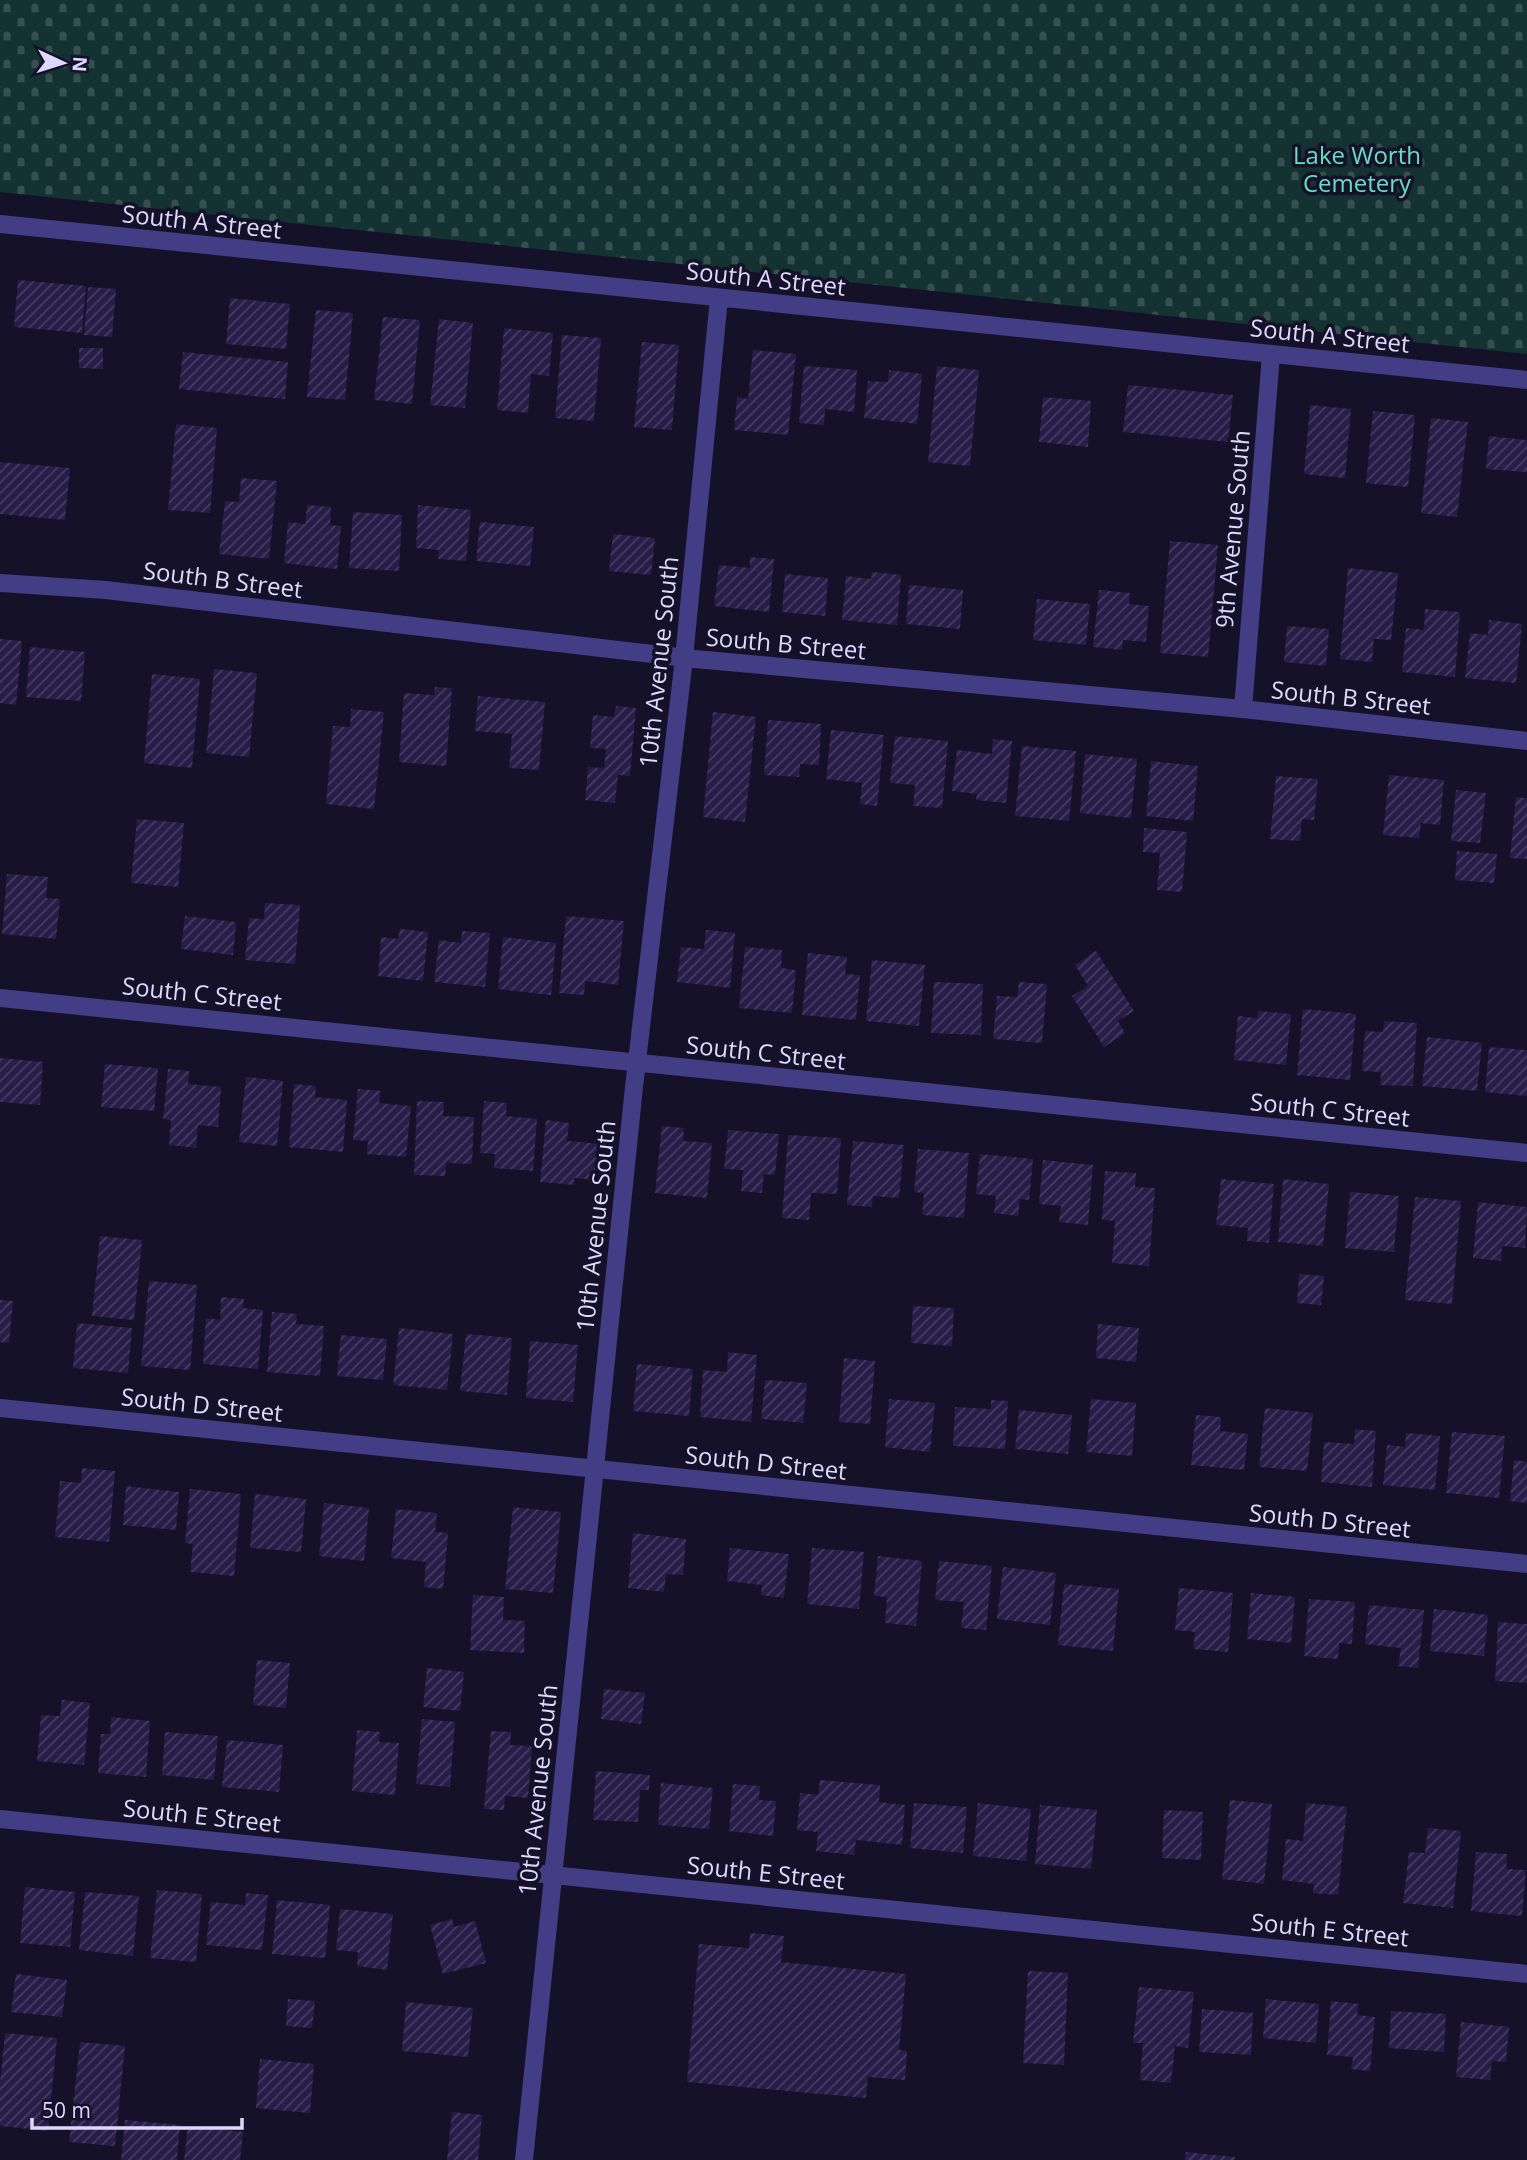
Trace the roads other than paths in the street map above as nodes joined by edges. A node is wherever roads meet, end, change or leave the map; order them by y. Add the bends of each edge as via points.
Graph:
1 (0, 225) edge
2 (719, 298) junction
3 (1271, 354) junction
4 (1527, 380) edge
5 (0, 583) edge
6 (684, 658) junction
7 (1243, 709) junction
8 (1527, 741) edge
9 (0, 998) edge
10 (636, 1063) junction
11 (1527, 1153) edge
12 (0, 1408) edge
13 (594, 1469) junction
14 (1527, 1564) edge
15 (0, 1819) edge
16 (553, 1875) junction
17 (1527, 1974) edge
18 (524, 2160) edge

1 - 2 street, South A Street
2 - 3 street, South A Street
2 - 6 street, 10th Avenue South
3 - 4 street, South A Street
3 - 7 street, 9th Avenue South
5 - 6 street, South B Street via 106,590
6 - 7 street, South B Street
6 - 10 street, 10th Avenue South
7 - 8 street, South B Street
9 - 10 street, South C Street
10 - 11 street, South C Street
10 - 13 street, 10th Avenue South
12 - 13 street, South D Street
13 - 14 street, South D Street
13 - 16 street, 10th Avenue South
15 - 16 street, South E Street
16 - 17 street, South E Street
16 - 18 street, 10th Avenue South

